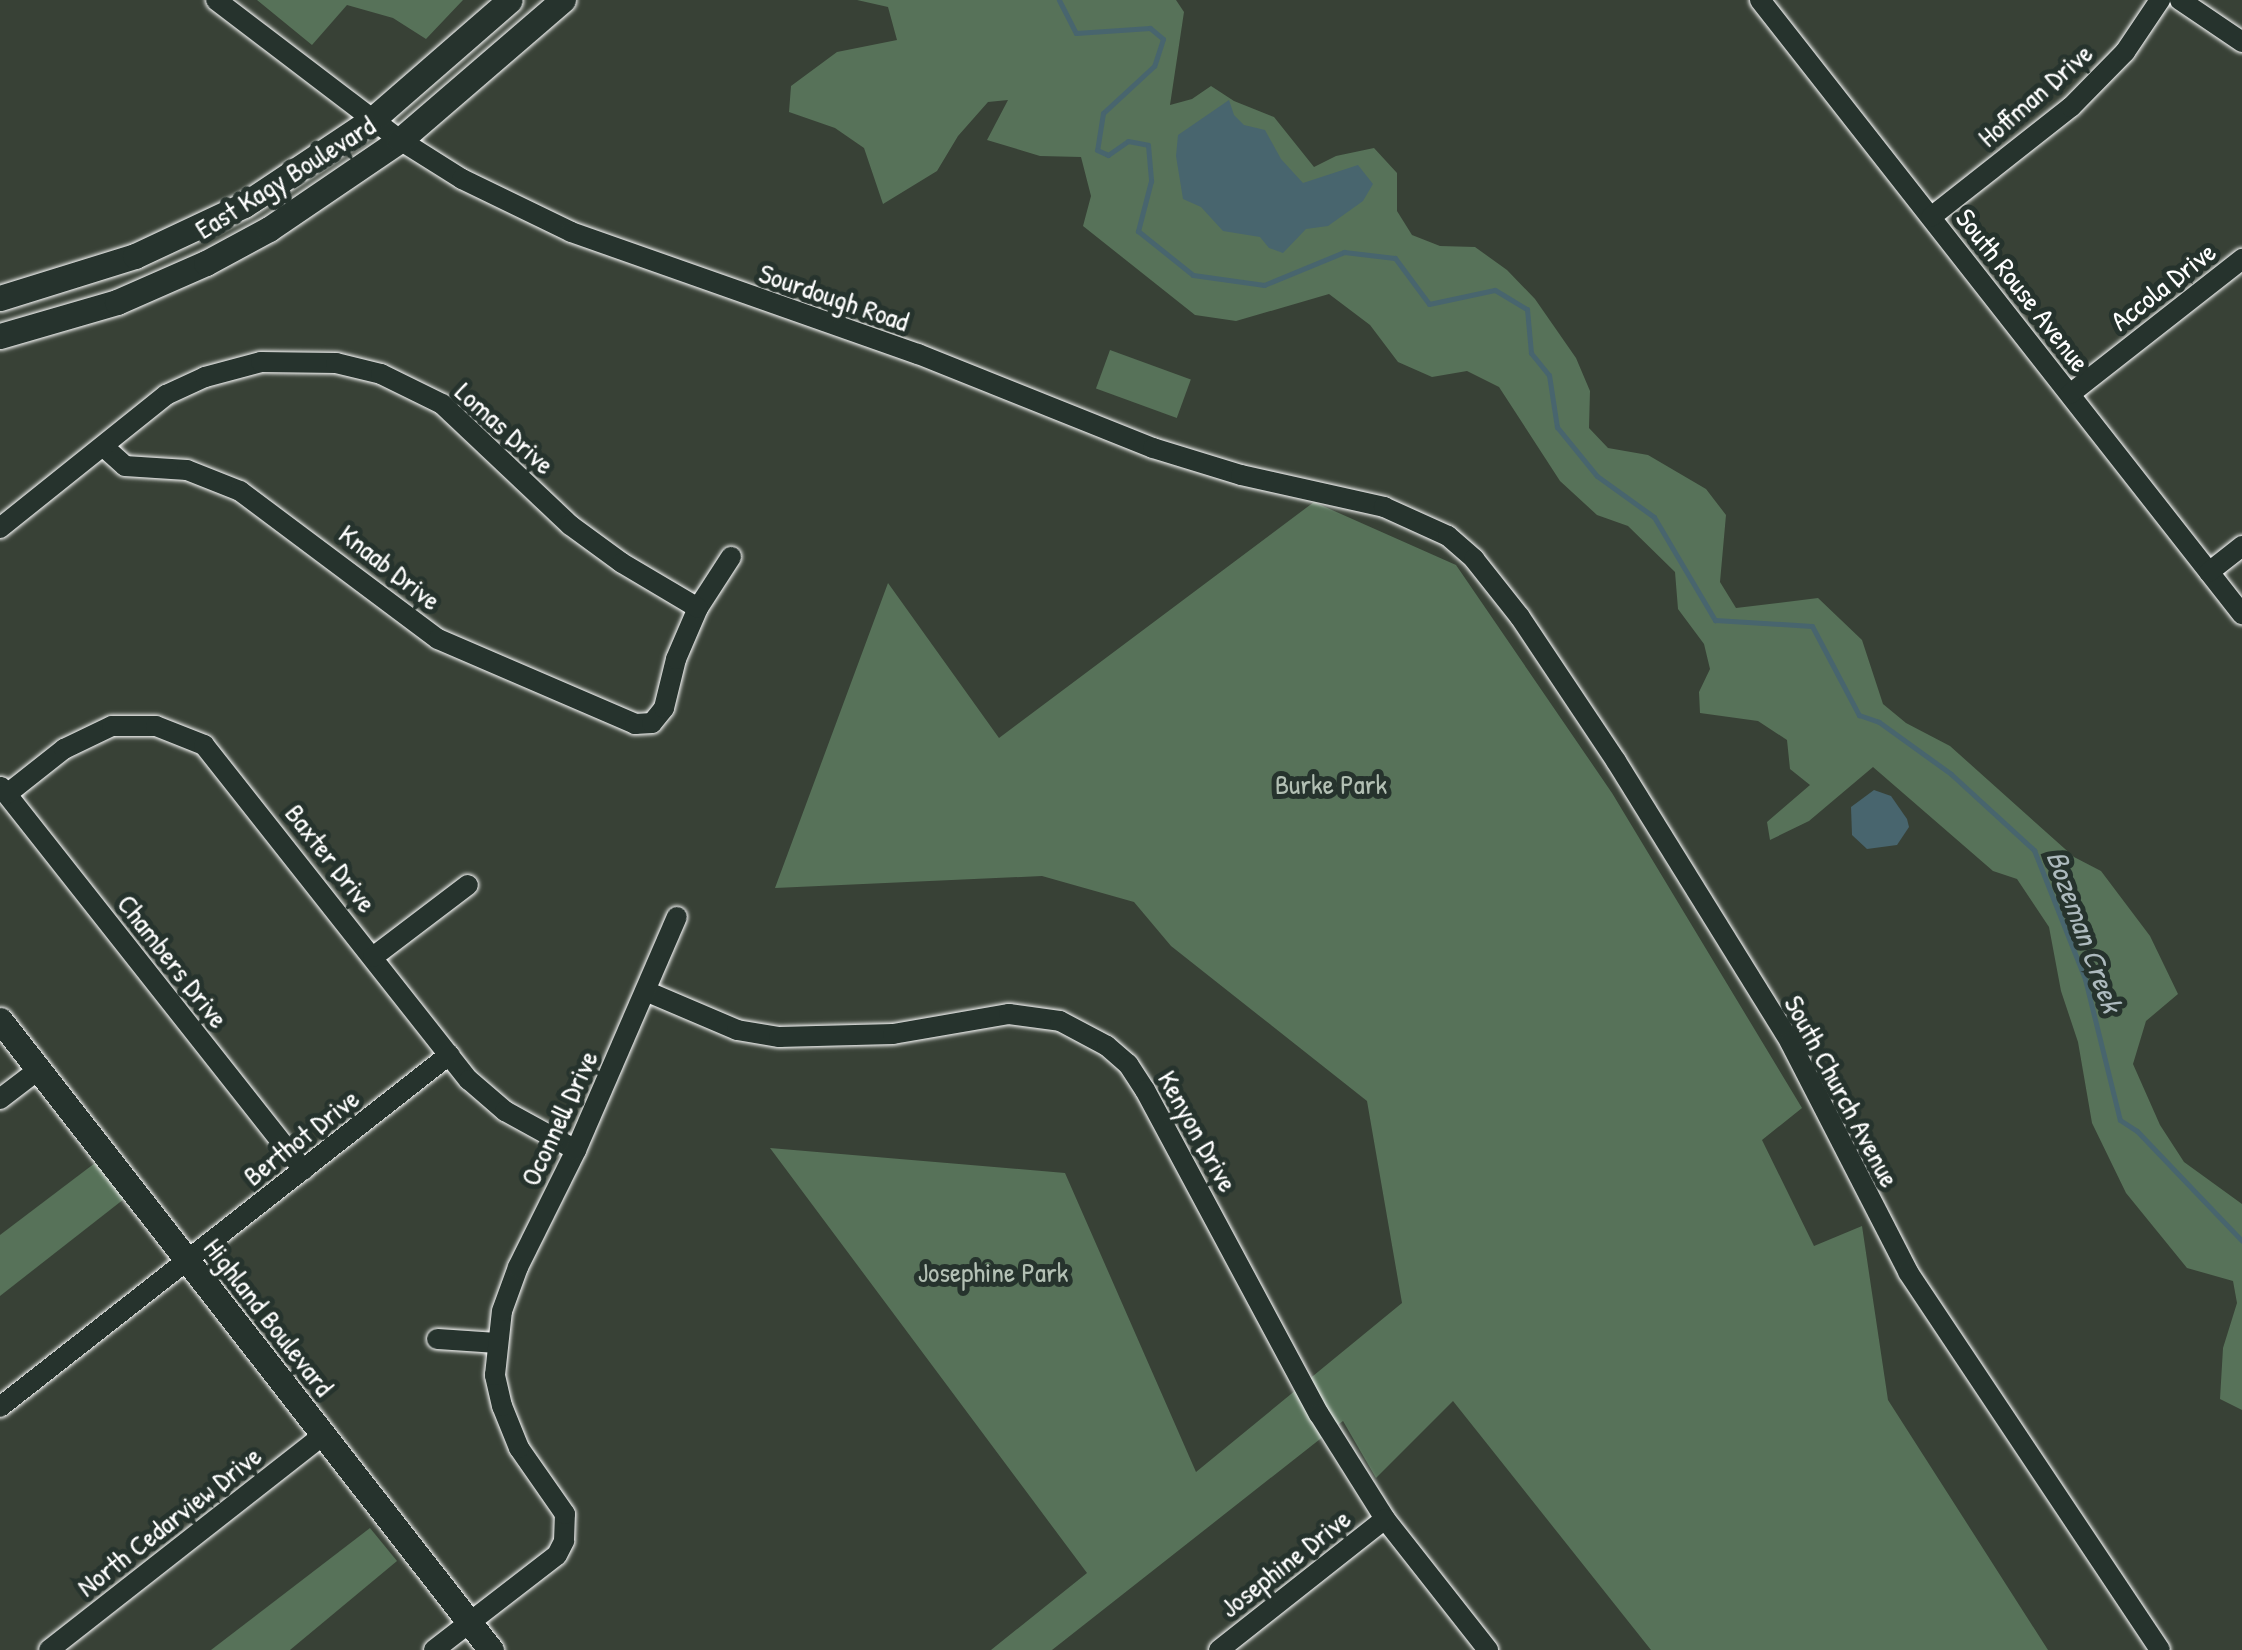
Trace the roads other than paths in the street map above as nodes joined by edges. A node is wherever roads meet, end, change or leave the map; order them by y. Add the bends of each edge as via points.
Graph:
1 (216, 0) edge
2 (510, 0) edge
3 (563, 0) edge
4 (1760, 0) edge
5 (2160, 0) edge
6 (2180, 0) edge
7 (2242, 42) edge
8 (372, 120) junction
9 (400, 140) junction
10 (1931, 217) junction
11 (2242, 259) edge
12 (0, 298) edge
13 (0, 336) edge
14 (2070, 394) junction
15 (104, 447) junction
16 (0, 528) edge
17 (2242, 546) edge
18 (732, 557) dead end
19 (1474, 559) joint
20 (2209, 572) junction
21 (698, 608) junction
22 (2242, 614) edge
23 (3, 790) edge
24 (468, 885) dead end
25 (677, 917) dead end
26 (374, 957) junction
27 (648, 992) junction
28 (0, 1020) edge
29 (449, 1056) junction
30 (38, 1070) junction
31 (0, 1100) edge
32 (576, 1150) junction
33 (304, 1170) junction
34 (187, 1261) junction
35 (438, 1339) dead end
36 (498, 1343) junction
37 (0, 1407) edge
38 (323, 1435) junction
39 (1385, 1518) junction
40 (470, 1622) junction
41 (49, 1650) edge
42 (434, 1650) edge
43 (491, 1650) edge
44 (1219, 1650) edge
45 (1488, 1650) edge
46 (2160, 1650) edge

1 - 8 street, Sourdough Road
2 - 8 main road, East Kagy Boulevard
3 - 9 main road, East Kagy Boulevard
4 - 10 street, South Rouse Avenue
5 - 10 street, Hoffman Drive via 2125,52 2071,107
6 - 7 street
8 - 9 street, Sourdough Road
8 - 12 main road, East Kagy Boulevard via 244,205 182,236
9 - 13 main road, East Kagy Boulevard via 206,263 117,302
9 - 19 street, Sourdough Road via 462,179 646,262 918,354 1153,448 1384,506 1448,536
10 - 14 street, South Rouse Avenue
11 - 14 street, Accola Drive
14 - 20 street, South Rouse Avenue
15 - 16 street, Lomas Drive
15 - 21 street, Lomas Drive via 148,406 205,376 260,362 358,368 442,404 570,525
15 - 21 street, Knaab Drive via 125,466 187,470 240,491 438,639 620,719 652,723 664,708
17 - 20 street
18 - 21 street
19 - 46 street, South Church Avenue via 1616,760 1790,1042 1908,1272
20 - 22 street, South Rouse Avenue
23 - 26 street, Baxter Drive via 112,726 184,734 218,759
23 - 33 street, Chambers Drive
24 - 26 street
25 - 27 street, Oconnell Drive
26 - 29 street, Baxter Drive
27 - 32 street, Oconnell Drive
27 - 39 street, Kenyon Drive via 737,1030 779,1038 893,1034 1009,1014 1087,1032 1128,1064 1145,1090 1320,1414
28 - 30 main road, Highland Boulevard
29 - 32 street, Baxter Drive via 487,1098
29 - 33 street, Berthot Drive
30 - 31 street
30 - 34 main road, Highland Boulevard
32 - 36 street, Oconnell Drive via 518,1267
33 - 34 street, Berthot Drive
34 - 37 street, Berthot Drive
34 - 38 main road, Highland Boulevard
35 - 36 street
36 - 40 street, Oconnell Drive via 495,1375 502,1406 520,1448 565,1514 566,1530 557,1555
38 - 40 main road, Highland Boulevard
38 - 41 street, North Cedarview Drive
39 - 44 street, Josephine Drive
39 - 45 street, Kenyon Drive
40 - 42 street, Oconnell Drive
40 - 43 main road, Highland Boulevard

